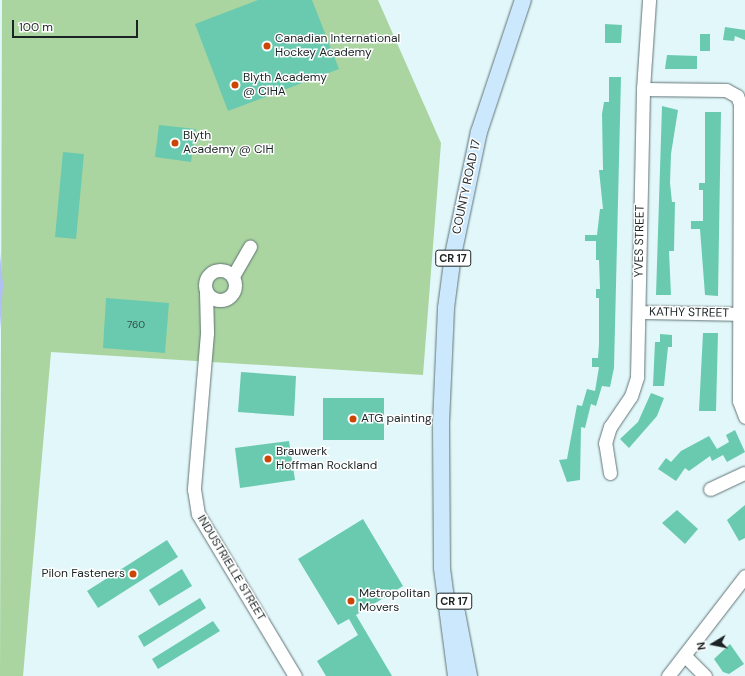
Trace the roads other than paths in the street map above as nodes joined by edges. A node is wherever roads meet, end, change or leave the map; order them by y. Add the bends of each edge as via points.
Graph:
1 (523, 0) edge
2 (649, 0) edge
3 (643, 89) junction
4 (743, 223) edge
5 (220, 269) junction
6 (233, 276) junction
7 (206, 291) junction
8 (222, 300) junction
9 (639, 312) junction
10 (739, 314) junction
11 (207, 333) junction
12 (745, 417) edge
13 (610, 473) dead end
14 (745, 473) edge
15 (710, 489) dead end
16 (443, 525) junction
17 (745, 576) edge
18 (686, 657) junction
19 (295, 676) edge
20 (456, 676) edge
21 (469, 676) edge
22 (668, 676) edge
23 (704, 676) edge

1 - 16 main road, COUNTY ROAD 17 / CR 17 via 479,132 453,255 446,308 441,423
2 - 3 street, YVES STREET
3 - 4 street via 726,90 737,96 740,104
3 - 9 street, YVES STREET
4 - 10 street
5 - 6 street
5 - 6 street, INDUSTRIELLE STREET via 248,249
5 - 7 street, INDUSTRIELLE STREET via 207,276
6 - 8 street, INDUSTRIELLE STREET via 234,291
7 - 8 street via 212,298
7 - 11 street, INDUSTRIELLE STREET
8 - 11 street, INDUSTRIELLE STREET
9 - 10 street, KATHY STREET
9 - 13 street, YVES STREET via 636,377 631,396 610,427 605,443
10 - 12 street via 739,401
11 - 19 street, INDUSTRIELLE STREET via 194,489 198,514
14 - 15 street
16 - 20 main road, COUNTY ROAD 17 / CR 17 via 442,568
16 - 21 main road, COUNTY ROAD 17 / CR 17
17 - 18 street
18 - 22 street
18 - 23 street

